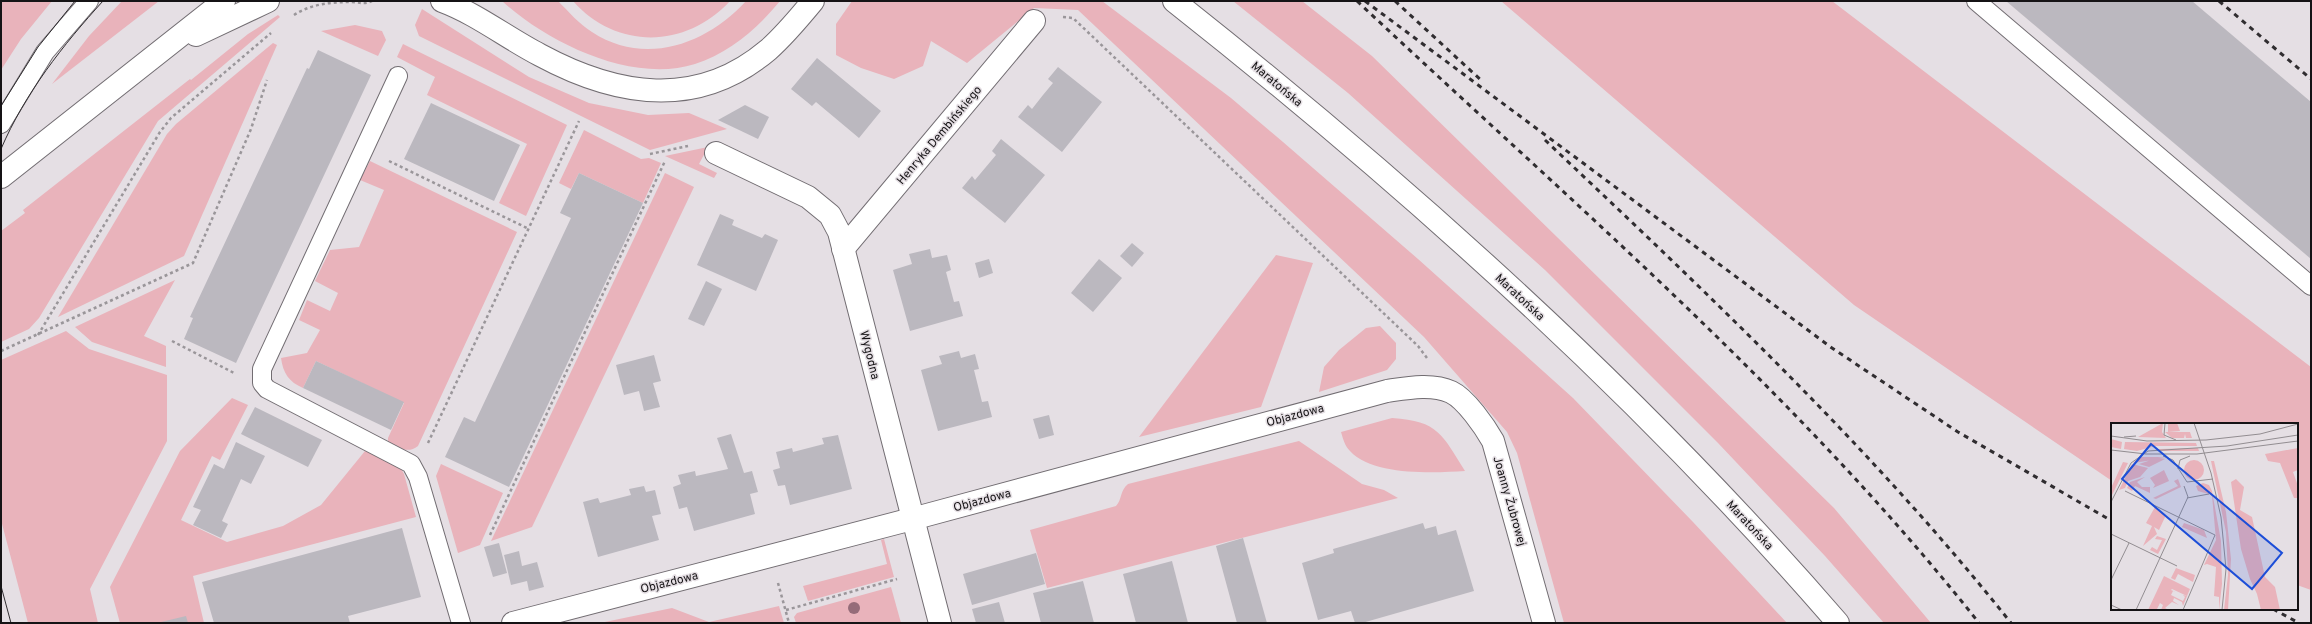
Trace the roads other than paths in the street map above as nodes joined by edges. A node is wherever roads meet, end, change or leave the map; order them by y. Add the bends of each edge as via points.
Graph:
1 (89, 1) edge
2 (224, 1) edge
3 (268, 1) edge
4 (442, 1) edge
5 (479, 1) edge
6 (813, 1) edge
7 (1174, 1) edge
8 (1976, 1) edge
9 (1034, 21) road end
10 (499, 30) junction
11 (166, 49) junction
12 (398, 76) dead end
13 (1, 124) edge
14 (716, 152) dead end
15 (1, 177) edge
16 (843, 249) junction
17 (2311, 286) edge
18 (1451, 392) joint
19 (912, 519) junction
20 (555, 617) edge
21 (460, 623) edge
22 (513, 623) edge
23 (940, 623) edge
24 (1544, 623) edge
25 (1838, 623) edge

1 - 13 lane via 45,52
2 - 11 street
3 - 11 street
4 - 10 street
5 - 10 street
6 - 10 street via 768,50 744,66 720,80 699,87 668,92 603,83 568,70
7 - 25 street, Maratońska via 1364,157 1499,278 1681,452 1772,548
8 - 17 lane
9 - 16 street, Henryka Dembińskiego
11 - 15 street
12 - 21 lane via 262,369 262,380 267,390 411,464 415,470
14 - 16 street, Wygodna via 808,197 830,215 839,232
16 - 19 street, Wygodna
18 - 19 street, Objazdowa via 1418,386 1387,391
18 - 24 street, Joanny Żubrowej via 1483,424 1493,441
19 - 20 street, Objazdowa
19 - 23 street, Wygodna
20 - 22 street, Objazdowa

